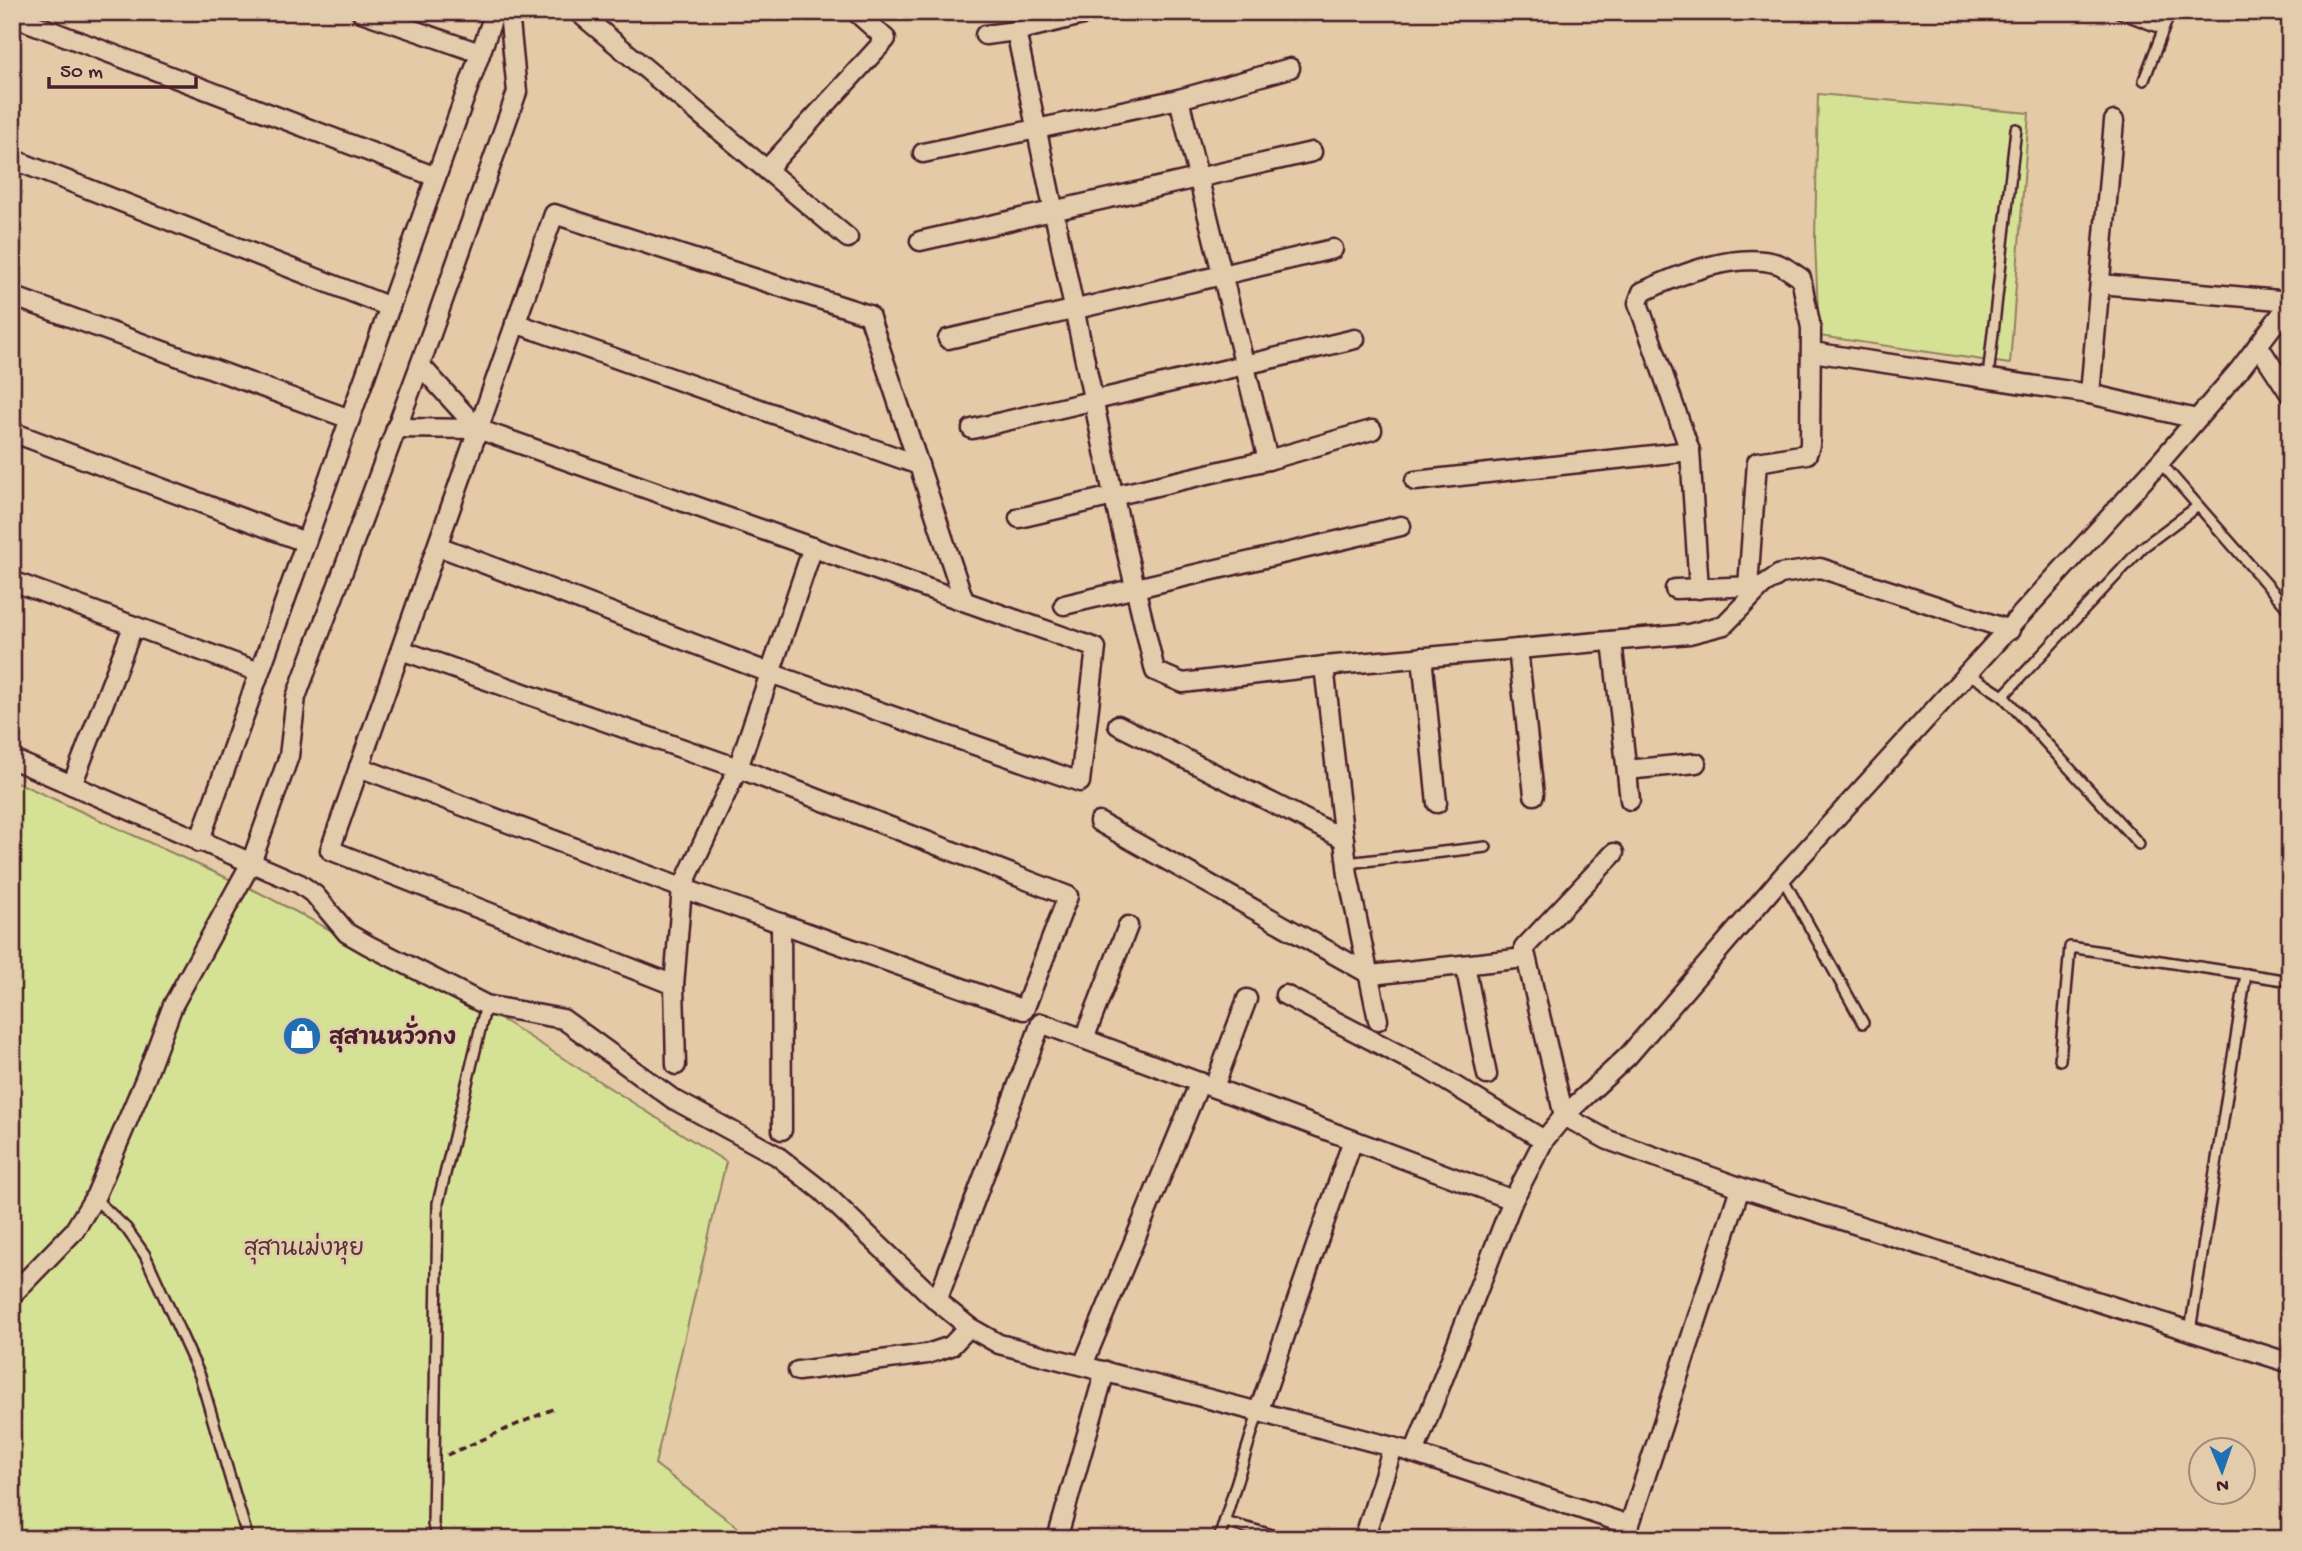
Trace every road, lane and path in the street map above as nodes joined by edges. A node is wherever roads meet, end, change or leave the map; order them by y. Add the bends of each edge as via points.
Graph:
1 (361, 12) edge
2 (495, 12) edge
3 (509, 12) edge
4 (578, 12) edge
5 (856, 12) edge
6 (1095, 12) edge
7 (2118, 12) edge
8 (2170, 12) edge
9 (12, 16) edge
10 (2163, 29) junction
11 (1016, 31) junction
12 (985, 35) dead end
13 (480, 53) junction
14 (1290, 68) dead end
15 (2144, 80) dead end
16 (1179, 99) junction
17 (2114, 121) dead end
18 (1036, 128) junction
19 (2016, 129) dead end
20 (1312, 152) dead end
21 (923, 153) dead end
22 (12, 159) edge
23 (767, 169) junction
24 (436, 177) junction
25 (1199, 180) junction
26 (1054, 212) junction
27 (848, 238) dead end
28 (920, 242) dead end
29 (1332, 249) dead end
30 (1221, 275) junction
31 (2100, 284) junction
32 (12, 296) edge
33 (2290, 302) edge
34 (390, 307) junction
35 (1073, 308) junction
36 (515, 323) junction
37 (948, 339) dead end
38 (1355, 339) dead end
39 (2259, 345) junction
40 (1812, 352) junction
41 (420, 365) junction
42 (1244, 365) junction
43 (1988, 377) junction
44 (2090, 394) junction
45 (2290, 394) edge
46 (1092, 400) junction
47 (350, 419) junction
48 (2196, 419) junction
49 (396, 428) junction
50 (478, 429) junction
51 (972, 429) dead end
52 (1372, 430) dead end
53 (12, 432) edge
54 (1689, 451) junction
55 (1268, 460) junction
56 (2160, 462) junction
57 (919, 465) junction
58 (1415, 481) dead end
59 (1113, 494) junction
60 (2198, 506) junction
61 (1019, 518) dead end
62 (1401, 526) dead end
63 (305, 542) junction
64 (438, 545) junction
65 (813, 547) junction
66 (12, 581) edge
67 (1137, 586) junction
68 (1755, 586) junction
69 (1675, 589) dead end
70 (1699, 589) junction
71 (964, 601) junction
72 (1064, 605) dead end
73 (2290, 611) edge
74 (134, 627) junction
75 (2010, 630) junction
76 (1612, 641) junction
77 (1518, 649) junction
78 (401, 650) junction
79 (1422, 657) junction
80 (1324, 666) junction
81 (259, 672) junction
82 (770, 673) junction
83 (1969, 674) junction
84 (2003, 696) junction
85 (1118, 725) dead end
86 (12, 759) edge
87 (1696, 763) dead end
88 (359, 767) junction
89 (738, 768) junction
90 (1627, 770) junction
91 (72, 785) junction
92 (1534, 795) dead end
93 (1630, 800) dead end
94 (1437, 803) dead end
95 (1099, 822) dead end
96 (1343, 839) junction
97 (198, 842) junction
98 (2139, 844) dead end
99 (1486, 847) dead end
100 (1614, 853) dead end
101 (251, 863) junction
102 (1347, 863) junction
103 (1782, 877) junction
104 (682, 888) junction
105 (781, 923) junction
106 (1128, 926) dead end
107 (1525, 958) junction
108 (1465, 965) junction
109 (2246, 974) junction
110 (1371, 975) junction
111 (2290, 981) edge
112 (674, 985) junction
113 (1285, 995) dead end
114 (1247, 999) dead end
115 (486, 1005) junction
116 (1378, 1020) dead end
117 (1863, 1023) dead end
118 (1084, 1039) junction
119 (2060, 1060) dead end
120 (676, 1065) dead end
121 (1487, 1075) dead end
122 (1207, 1085) junction
123 (1564, 1116) junction
124 (782, 1130) dead end
125 (1353, 1140) junction
126 (1544, 1140) junction
127 (1740, 1188) junction
128 (94, 1198) junction
129 (1513, 1200) junction
130 (12, 1295) edge
131 (937, 1301) junction
132 (969, 1327) junction
133 (2190, 1331) junction
134 (2290, 1363) edge
135 (1083, 1365) junction
136 (798, 1371) dead end
137 (1105, 1371) junction
138 (557, 1407) dead end
139 (1259, 1410) junction
140 (1393, 1447) junction
141 (1414, 1453) junction
142 (433, 1457) junction
143 (1224, 1522) junction
144 (1627, 1532) edge
145 (248, 1539) edge
146 (436, 1539) edge
147 (1057, 1539) edge
148 (1219, 1539) edge
149 (1287, 1539) edge
150 (1364, 1539) edge

1 - 13 street
2 - 13 street
3 - 41 street via 517,92
4 - 23 street
5 - 23 street via 886,39
6 - 11 street
7 - 10 lane
8 - 10 lane
9 - 24 street
10 - 15 lane
11 - 12 street
11 - 18 street
13 - 24 street
14 - 16 street
16 - 18 street
16 - 25 street
17 - 31 street
18 - 21 street
18 - 26 street
19 - 43 lane
20 - 25 street
22 - 34 street
23 - 27 street
24 - 34 street
25 - 26 street
25 - 30 street
26 - 28 street
26 - 35 street
29 - 30 street
30 - 35 street
30 - 42 street
31 - 33 street
31 - 44 street
32 - 47 street
33 - 39 street
34 - 47 street
35 - 37 street
35 - 46 street
36 - 50 street
36 - 57 street
36 - 57 street via 554,214 869,315
38 - 42 street
39 - 45 street
39 - 48 street
40 - 43 street
40 - 54 street via 1801,278 1778,264 1734,261 1699,268 1642,292 1638,303
40 - 68 street via 1807,454 1757,462
41 - 49 street
41 - 50 street
42 - 46 street
42 - 55 street
43 - 44 street
44 - 48 street
46 - 51 street
46 - 59 street
47 - 63 street
48 - 56 street
49 - 50 street
49 - 101 street via 296,697 289,756
50 - 64 street
50 - 65 street
52 - 55 street
53 - 63 street
54 - 58 street
54 - 70 street
55 - 59 street
56 - 60 lane
56 - 75 street
57 - 71 street
59 - 61 street
59 - 67 street
60 - 73 lane
60 - 84 lane via 2143,547
62 - 67 street
63 - 81 street
64 - 78 street
64 - 82 street
65 - 71 street
65 - 82 street
66 - 74 street
67 - 72 street
67 - 80 street via 1155,671 1183,683
68 - 70 street
68 - 75 street via 1780,574 1820,568
68 - 76 street via 1724,625 1708,631
69 - 70 street
71 - 82 street via 1097,648 1080,782
74 - 81 street
74 - 91 street
75 - 83 street
76 - 77 street
76 - 90 street
77 - 79 street
77 - 92 street
78 - 88 street
78 - 89 street
79 - 80 street
79 - 94 street
80 - 96 street
81 - 97 street
82 - 89 street
83 - 84 lane
83 - 103 street
84 - 98 lane
85 - 96 street
86 - 91 street
87 - 90 street
88 - 104 street
88 - 112 street via 330,850
89 - 104 street
89 - 105 street via 1068,896 1024,1010
90 - 93 street
91 - 97 street
95 - 110 street
96 - 102 street
97 - 101 street
99 - 102 lane
100 - 107 street via 1524,948
101 - 115 street via 300,884 347,933
101 - 128 street via 173,1004
102 - 110 street
103 - 117 lane
103 - 123 street via 1629,1056
104 - 105 street
104 - 112 street
105 - 124 street
106 - 118 street
107 - 108 street
107 - 123 street
108 - 110 street
108 - 121 street
109 - 111 lane
109 - 119 lane via 2070,947
109 - 133 lane
110 - 116 street
112 - 120 street
113 - 126 street via 1427,1069
114 - 122 street
115 - 131 street via 563,1019 673,1099 776,1155 822,1191
115 - 142 lane via 438,1203
118 - 122 street
118 - 131 street via 1041,1023
122 - 125 street
122 - 135 street
123 - 126 street
123 - 127 street via 1608,1140
125 - 129 street
125 - 139 street
126 - 129 street
127 - 133 street
127 - 144 street
128 - 130 street via 74,1231
128 - 145 lane via 126,1228 145,1255 200,1376
129 - 141 street
131 - 132 street
132 - 135 street via 999,1344
132 - 136 street via 951,1346 927,1354
133 - 134 street
135 - 137 street
137 - 139 street
137 - 147 street
138 - 142 path via 452,1455
139 - 140 street
139 - 143 lane
140 - 141 street
140 - 150 street
141 - 144 street
142 - 146 lane
143 - 148 lane
143 - 149 lane

